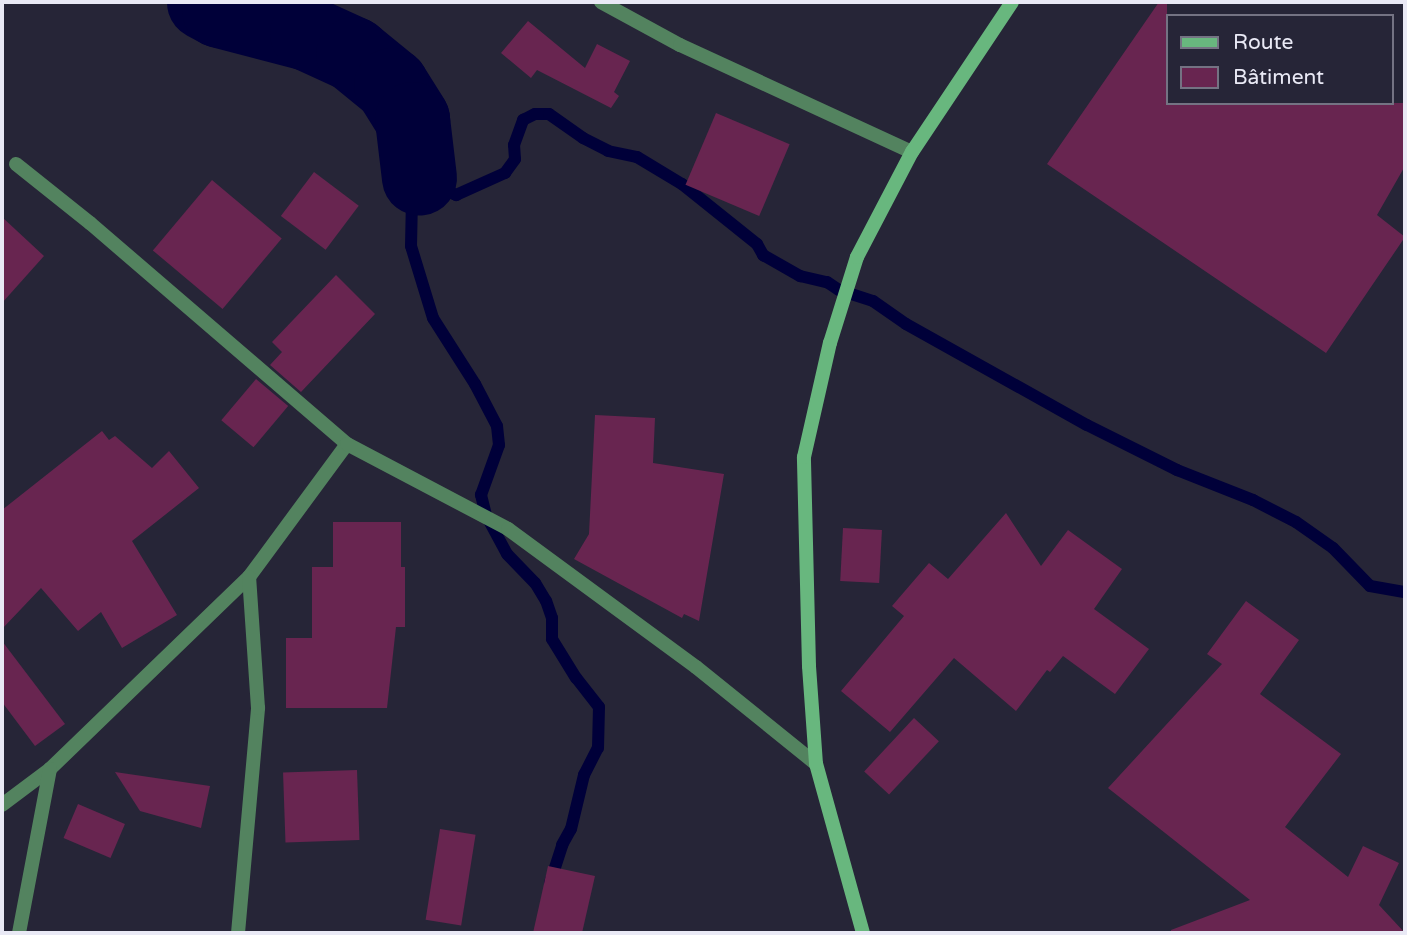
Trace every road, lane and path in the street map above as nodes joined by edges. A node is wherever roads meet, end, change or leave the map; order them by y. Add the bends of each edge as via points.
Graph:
1 (601, 2) edge
2 (1012, 2) edge
3 (912, 152) junction
4 (16, 164) dead end
5 (347, 444) junction
6 (249, 577) junction
7 (816, 764) junction
8 (50, 769) junction
9 (2, 805) edge
10 (19, 933) edge
11 (238, 933) edge
12 (863, 933) edge

1 - 3 street via 680,45
2 - 3 street
3 - 7 street via 857,257 830,343 804,457 808,667
4 - 5 street
5 - 6 street
5 - 7 street via 508,529 696,667
6 - 8 street
6 - 11 street via 258,708
7 - 12 street
8 - 9 street
8 - 10 street

